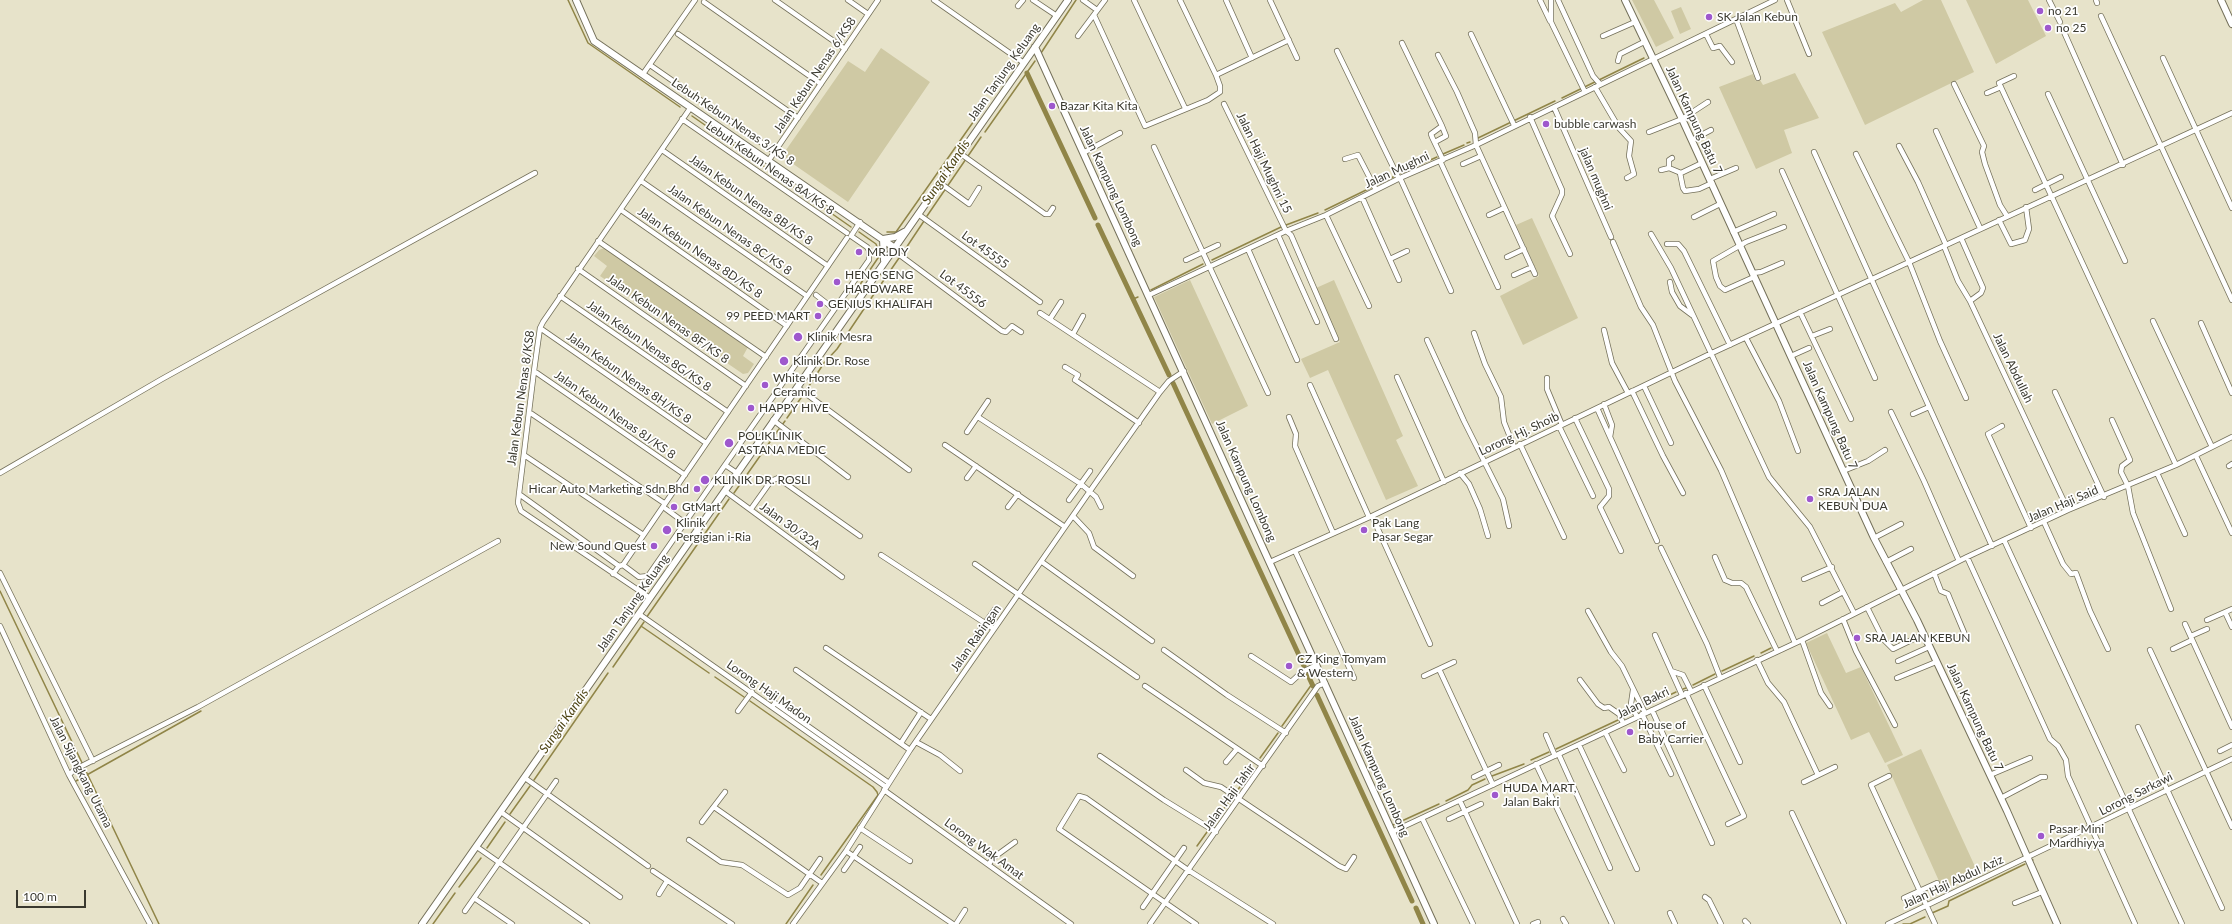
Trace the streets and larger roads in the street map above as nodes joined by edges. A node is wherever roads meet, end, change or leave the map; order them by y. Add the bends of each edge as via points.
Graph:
1 (576, 0) edge
2 (695, 0) edge
3 (775, 0) edge
4 (848, 0) edge
5 (878, 0) edge
6 (934, 0) edge
7 (1023, 0) edge
8 (1033, 0) edge
9 (1068, 0) edge
10 (1083, 0) edge
11 (1105, 0) edge
12 (1134, 0) edge
13 (1180, 0) edge
14 (1226, 0) edge
15 (1270, 0) edge
16 (1540, 0) edge
17 (1551, 0) edge
18 (1558, 0) edge
19 (1625, 0) edge
20 (1775, 0) edge
21 (1787, 0) edge
22 (2050, 0) edge
23 (2221, 0) edge
24 (704, 2) dead end
25 (1018, 6) dead end
26 (1097, 10) junction
27 (868, 14) junction
28 (1094, 15) junction
29 (1057, 16) junction
30 (2101, 16) dead end
31 (1736, 19) junction
32 (1551, 22) junction
33 (1635, 22) junction
34 (2060, 22) dead end
35 (2232, 24) edge
36 (2064, 32) dead end
37 (678, 34) dead end
38 (1471, 34) dead end
39 (1706, 34) junction
40 (1078, 36) dead end
41 (1603, 36) dead end
42 (1289, 40) junction
43 (1644, 42) junction
44 (1402, 43) dead end
45 (1035, 48) junction
46 (845, 49) junction
47 (1336, 51) dead end
48 (1809, 54) dead end
49 (1438, 55) dead end
50 (1252, 58) junction
51 (1297, 58) dead end
52 (2163, 58) dead end
53 (1653, 59) junction
54 (1618, 60) dead end
55 (1732, 62) dead end
56 (1024, 63) junction
57 (650, 65) junction
58 (643, 74) junction
59 (1216, 75) junction
60 (2014, 76) dead end
61 (1758, 78) dead end
62 (821, 84) junction
63 (1597, 84) junction
64 (1954, 84) dead end
65 (2000, 84) junction
66 (1584, 91) junction
67 (1987, 93) dead end
68 (2048, 94) dead end
69 (1708, 102) dead end
70 (1224, 104) dead end
71 (1554, 106) junction
72 (691, 107) junction
73 (1185, 108) junction
74 (2232, 113) edge
75 (1530, 117) junction
76 (798, 118) junction
77 (682, 119) junction
78 (1682, 119) junction
79 (1514, 125) junction
80 (1442, 126) junction
81 (1711, 130) dead end
82 (2197, 130) junction
83 (1936, 131) dead end
84 (1649, 132) dead end
85 (1120, 133) dead end
86 (1692, 140) junction
87 (1435, 142) junction
88 (1476, 145) junction
89 (1899, 146) dead end
90 (2160, 146) junction
91 (1154, 147) dead end
92 (662, 150) junction
93 (775, 152) junction
94 (1814, 152) dead end
95 (1083, 153) junction
96 (961, 154) junction
97 (1856, 154) dead end
98 (1481, 156) junction
99 (1672, 158) dead end
100 (1345, 159) dead end
101 (769, 160) junction
102 (1441, 160) junction
103 (1702, 163) junction
104 (1463, 164) dead end
105 (2123, 165) junction
106 (1669, 168) junction
107 (1736, 168) dead end
108 (1661, 170) dead end
109 (1782, 171) dead end
110 (535, 173) dead end
111 (1680, 173) junction
112 (1400, 178) junction
113 (1627, 178) dead end
114 (2061, 178) dead end
115 (2088, 180) junction
116 (641, 181) junction
117 (1711, 181) junction
118 (2047, 185) junction
119 (945, 187) junction
120 (979, 188) dead end
121 (1375, 189) junction
122 (2035, 190) dead end
123 (1362, 197) junction
124 (2052, 197) junction
125 (1720, 204) junction
126 (2026, 207) junction
127 (1054, 208) dead end
128 (1504, 208) junction
129 (2232, 208) edge
130 (621, 210) junction
131 (918, 214) junction
132 (1774, 214) dead end
133 (1326, 215) junction
134 (1489, 215) dead end
135 (1694, 216) dead end
136 (2007, 216) junction
137 (1999, 220) junction
138 (860, 222) junction
139 (1784, 226) dead end
140 (1980, 228) junction
141 (908, 229) junction
142 (1286, 231) junction
143 (1733, 232) junction
144 (1651, 234) dead end
145 (848, 235) junction
146 (1278, 235) junction
147 (1611, 237) dead end
148 (1961, 238) junction
149 (883, 239) junction
150 (598, 241) junction
151 (1613, 242) dead end
152 (1667, 244) dead end
153 (1218, 245) dead end
154 (1740, 245) junction
155 (1945, 246) junction
156 (894, 249) junction
157 (1248, 249) junction
158 (1524, 249) junction
159 (1407, 251) dead end
160 (1203, 252) junction
161 (1570, 254) dead end
162 (1507, 257) dead end
163 (1390, 259) junction
164 (1186, 260) dead end
165 (2125, 261) dead end
166 (1909, 262) junction
167 (1782, 263) dead end
168 (883, 264) junction
169 (828, 266) junction
170 (1210, 266) junction
171 (1532, 267) junction
172 (578, 269) junction
173 (1535, 274) dead end
174 (1754, 275) junction
175 (1514, 276) dead end
176 (1399, 280) dead end
177 (1872, 280) junction
178 (1670, 282) dead end
179 (1498, 287) dead end
180 (1451, 291) dead end
181 (816, 295) dead end
182 (1149, 295) junction
183 (1838, 295) junction
184 (560, 296) junction
185 (807, 296) junction
186 (2232, 300) edge
187 (1970, 301) junction
188 (1040, 302) dead end
189 (1061, 302) dead end
190 (1369, 306) dead end
191 (834, 309) junction
192 (1800, 312) junction
193 (1040, 313) dead end
194 (1692, 315) junction
195 (1083, 316) dead end
196 (1050, 319) junction
197 (2153, 321) dead end
198 (1317, 322) dead end
199 (2200, 323) dead end
200 (1776, 324) junction
201 (787, 326) junction
202 (540, 328) junction
203 (1830, 328) dead end
204 (1604, 330) dead end
205 (1021, 332) dead end
206 (1474, 333) dead end
207 (1073, 334) junction
208 (1812, 336) junction
209 (1746, 338) junction
210 (1336, 340) dead end
211 (1427, 340) dead end
212 (1730, 345) junction
213 (1809, 348) dead end
214 (1712, 353) junction
215 (1791, 356) junction
216 (766, 357) junction
217 (1297, 360) dead end
218 (1065, 367) dead end
219 (534, 371) junction
220 (1184, 371) junction
221 (1671, 372) junction
222 (1397, 377) dead end
223 (1547, 378) dead end
224 (1875, 378) dead end
225 (1310, 385) dead end
226 (746, 386) junction
227 (1644, 386) junction
228 (797, 387) junction
229 (1160, 392) junction
230 (1630, 392) junction
231 (2055, 392) dead end
232 (2232, 393) edge
233 (1268, 394) dead end
234 (1966, 398) dead end
235 (988, 401) dead end
236 (1604, 404) junction
237 (1930, 407) junction
238 (1597, 408) junction
239 (529, 412) junction
240 (728, 412) junction
241 (1891, 412) dead end
242 (1913, 414) dead end
243 (978, 417) junction
244 (1289, 417) dead end
245 (1576, 418) junction
246 (1851, 419) dead end
247 (774, 420) junction
248 (2112, 420) dead end
249 (1136, 421) junction
250 (1561, 426) junction
251 (2002, 426) dead end
252 (967, 432) dead end
253 (1610, 437) junction
254 (2232, 438) edge
255 (706, 443) junction
256 (1671, 443) dead end
257 (1520, 444) junction
258 (945, 445) dead end
259 (1514, 447) junction
260 (2212, 448) junction
261 (1885, 450) dead end
262 (1798, 451) dead end
263 (524, 455) junction
264 (2196, 456) junction
265 (1484, 462) junction
266 (725, 465) junction
267 (2176, 465) junction
268 (976, 466) junction
269 (909, 470) dead end
270 (1090, 471) dead end
271 (1843, 471) junction
272 (0, 473) edge
273 (737, 473) junction
274 (1460, 473) junction
275 (2157, 473) junction
276 (685, 475) junction
277 (848, 477) dead end
278 (967, 478) dead end
279 (1444, 482) junction
280 (1081, 484) junction
281 (2128, 486) junction
282 (725, 491) junction
283 (1090, 491) junction
284 (1683, 493) dead end
285 (519, 494) junction
286 (1018, 494) junction
287 (1593, 496) dead end
288 (2104, 497) junction
289 (1069, 500) dead end
290 (664, 503) junction
291 (1008, 507) dead end
292 (1101, 507) dead end
293 (666, 509) dead end
294 (751, 510) junction
295 (2068, 510) junction
296 (1073, 516) junction
297 (1371, 516) junction
298 (2044, 522) junction
299 (685, 523) junction
300 (1901, 524) dead end
301 (1509, 526) dead end
302 (1065, 527) junction
303 (2031, 528) junction
304 (1333, 533) junction
305 (2232, 533) edge
306 (642, 534) junction
307 (2185, 534) dead end
308 (860, 536) dead end
309 (1488, 536) dead end
310 (1564, 537) dead end
311 (1874, 538) junction
312 (2004, 540) junction
313 (498, 541) dead end
314 (1657, 541) dead end
315 (1992, 546) junction
316 (1661, 548) dead end
317 (1911, 549) dead end
318 (1295, 551) junction
319 (1621, 551) dead end
320 (881, 555) dead end
321 (1715, 557) dead end
322 (1967, 557) junction
323 (1959, 561) junction
324 (1042, 562) junction
325 (1270, 562) junction
326 (1886, 562) junction
327 (975, 564) dead end
328 (622, 566) junction
329 (1832, 568) junction
330 (0, 573) edge
331 (613, 574) junction
332 (1934, 574) junction
333 (1133, 576) dead end
334 (842, 577) dead end
335 (1804, 579) dead end
336 (1902, 591) junction
337 (1843, 592) junction
338 (1019, 594) junction
339 (650, 598) junction
340 (1822, 603) dead end
341 (1867, 607) junction
342 (995, 609) dead end
343 (2232, 609) edge
344 (1588, 610) dead end
345 (2171, 610) dead end
346 (2225, 612) junction
347 (1854, 613) junction
348 (640, 614) junction
349 (1843, 619) junction
350 (2206, 620) dead end
351 (984, 623) junction
352 (2185, 624) dead end
353 (0, 626) edge
354 (2232, 627) edge
355 (994, 629) junction
356 (2208, 629) dead end
357 (1924, 634) junction
358 (1655, 635) dead end
359 (976, 636) dead end
360 (1966, 637) dead end
361 (2191, 638) junction
362 (1802, 640) junction
363 (1152, 641) dead end
364 (1795, 643) junction
365 (1430, 644) dead end
366 (1929, 647) junction
367 (826, 648) dead end
368 (2108, 649) dead end
369 (2174, 649) dead end
370 (1164, 650) dead end
371 (2150, 650) dead end
372 (1777, 651) junction
373 (1250, 656) dead end
374 (1757, 660) junction
375 (1898, 661) dead end
376 (1454, 662) dead end
377 (1936, 662) junction
378 (1317, 665) junction
379 (1439, 669) junction
380 (796, 670) dead end
381 (1671, 671) junction
382 (1424, 676) dead end
383 (1137, 677) dead end
384 (1720, 677) junction
385 (1354, 678) dead end
386 (1897, 678) dead end
387 (1580, 680) dead end
388 (1325, 683) junction
389 (1704, 685) junction
390 (1145, 686) dead end
391 (1632, 690) junction
392 (752, 692) junction
393 (1686, 693) junction
394 (1830, 706) dead end
395 (772, 707) joint
396 (1652, 710) junction
397 (738, 711) dead end
398 (921, 712) junction
399 (1642, 715) junction
400 (931, 719) junction
401 (1623, 723) junction
402 (1895, 725) dead end
403 (2138, 727) dead end
404 (2232, 727) edge
405 (1605, 732) junction
406 (1286, 733) junction
407 (1546, 735) dead end
408 (916, 742) junction
409 (900, 743) junction
410 (1580, 745) junction
411 (2232, 745) edge
412 (1236, 749) junction
413 (910, 750) junction
414 (2220, 751) dead end
415 (1100, 756) dead end
416 (1557, 756) junction
417 (2030, 758) dead end
418 (2232, 759) edge
419 (92, 762) junction
420 (1226, 762) dead end
421 (1740, 762) dead end
422 (1536, 764) junction
423 (1499, 765) dead end
424 (1263, 766) junction
425 (1835, 767) dead end
426 (1186, 770) dead end
427 (1624, 770) dead end
428 (2206, 770) junction
429 (960, 771) dead end
430 (1486, 772) junction
431 (1671, 774) dead end
432 (70, 775) junction
433 (1818, 775) junction
434 (1990, 775) junction
435 (1889, 776) dead end
436 (1474, 777) dead end
437 (2045, 777) dead end
438 (525, 778) junction
439 (556, 780) dead end
440 (1804, 782) dead end
441 (1493, 785) junction
442 (886, 787) junction
443 (2168, 789) junction
444 (725, 792) dead end
445 (546, 794) junction
446 (2001, 798) junction
447 (1239, 800) junction
448 (1460, 801) junction
449 (1481, 804) dead end
450 (714, 807) junction
451 (2129, 807) junction
452 (501, 812) junction
453 (1464, 812) junction
454 (1792, 813) dead end
455 (1422, 818) junction
456 (1449, 819) dead end
457 (702, 822) dead end
458 (1728, 824) dead end
459 (523, 827) junction
460 (2232, 827) edge
461 (860, 828) junction
462 (2091, 828) junction
463 (1216, 832) junction
464 (1392, 832) junction
465 (689, 840) dead end
466 (1015, 842) dead end
467 (1712, 843) dead end
468 (477, 847) junction
469 (860, 847) dead end
470 (1184, 848) dead end
471 (846, 851) junction
472 (854, 857) junction
473 (1354, 857) dead end
474 (2027, 858) junction
475 (820, 859) dead end
476 (1175, 860) junction
477 (910, 861) dead end
478 (498, 862) junction
479 (989, 864) junction
480 (648, 866) dead end
481 (1610, 868) dead end
482 (1637, 869) dead end
483 (844, 870) dead end
484 (1188, 870) junction
485 (653, 871) dead end
486 (809, 874) junction
487 (668, 881) junction
488 (822, 882) junction
489 (1937, 883) dead end
490 (1920, 891) junction
491 (2042, 892) junction
492 (659, 894) dead end
493 (1152, 894) junction
494 (620, 897) dead end
495 (1705, 897) dead end
496 (474, 898) junction
497 (1904, 898) dead end
498 (1164, 902) junction
499 (2015, 903) dead end
500 (1927, 906) junction
501 (1143, 907) dead end
502 (2222, 908) dead end
503 (965, 910) dead end
504 (465, 911) dead end
505 (1670, 914) dead end
506 (1563, 919) dead end
507 (1538, 922) dead end
508 (150, 924) edge
509 (422, 924) edge
510 (512, 924) edge
511 (587, 924) edge
512 (732, 924) edge
513 (793, 924) edge
514 (954, 924) edge
515 (1071, 924) edge
516 (1150, 924) edge
517 (1196, 924) edge
518 (1273, 924) edge
519 (1434, 924) edge
520 (1473, 924) edge
521 (1517, 924) edge
522 (1533, 924) edge
523 (1566, 924) edge
524 (1612, 924) edge
525 (1675, 924) edge
526 (1721, 924) edge
527 (1844, 924) edge
528 (1888, 924) edge
529 (1935, 924) edge
530 (2057, 924) edge
531 (2135, 924) edge
532 (2182, 924) edge

1 - 58 street, Lebuh Kebun Nenas 3/KS 8 via 594,40
2 - 57 street
3 - 46 street
4 - 27 street
5 - 27 street, Jalan Kebun Nenas 6/KS8
6 - 56 street
7 - 25 street
8 - 29 street
9 - 29 street, Jalan Tanjung Keluang
10 - 26 street
11 - 26 street
12 - 73 street
13 - 59 street
14 - 50 street
15 - 42 street
16 - 32 street
17 - 32 street
18 - 63 street
19 - 33 street, Jalan Kampung Batu 7
20 - 31 street, Jalan Mughni
21 - 48 street
22 - 34 street
23 - 35 street
24 - 62 street
26 - 28 street
27 - 46 street, Jalan Kebun Nenas 6/KS8
28 - 40 street
28 - 73 street via 1145,126
29 - 45 street, Jalan Tanjung Keluang
30 - 90 street
31 - 39 street, Jalan Mughni
31 - 61 street
32 - 66 street
33 - 41 street
33 - 43 street, Jalan Kampung Batu 7
36 - 105 street
37 - 76 street
38 - 79 street
39 - 53 street, Jalan Mughni
39 - 55 street via 1713,48 1720,46
42 - 50 street
42 - 51 street
43 - 53 street, Jalan Kampung Batu 7
43 - 54 street via 1620,54
44 - 80 street
45 - 56 street, Jalan Tanjung Keluang
45 - 95 street, Jalan Kampung Lombong
46 - 62 street, Jalan Kebun Nenas 6/KS8
47 - 112 street
49 - 88 street via 1475,133
50 - 59 street
52 - 82 street
53 - 63 street, Jalan Mughni
53 - 78 street, Jalan Kampung Batu 7
56 - 96 street, Jalan Tanjung Keluang
57 - 58 street
57 - 93 street
58 - 72 street, Lebuh Kebun Nenas 3/KS 8
59 - 73 street via 1220,92 1212,98
60 - 65 street
62 - 76 street, Jalan Kebun Nenas 6/KS8
63 - 66 street, Jalan Mughni
63 - 113 street via 1619,128 1631,141 1629,156 1634,174
64 - 136 street via 1984,146 1982,152 1985,164 2000,205
65 - 67 street
65 - 118 street
66 - 71 street, Jalan Mughni
68 - 115 street
69 - 78 street
70 - 142 street, Jalan Haji Mughni 15
71 - 75 street, Jalan Mughni
71 - 147 street, jalan mughni
72 - 77 street, Jalan Kebun Nenas 8/KS8
72 - 101 street, Lebuh Kebun Nenas 3/KS 8
74 - 82 street
75 - 79 street, Jalan Mughni
75 - 161 street via 1562,190 1552,216
76 - 93 street, Jalan Kebun Nenas 6/KS8
77 - 92 street, Jalan Kebun Nenas 8/KS8
77 - 145 street, Lebuh Kebun Nenas 8A/KS 8
78 - 84 street
78 - 86 street, Jalan Kampung Batu 7
79 - 88 street, Jalan Mughni
80 - 87 street via 1431,134
80 - 87 street via 1446,136
81 - 86 street
82 - 90 street
82 - 129 street
83 - 140 street
85 - 95 street
86 - 103 street, Jalan Kampung Batu 7
87 - 102 street
88 - 98 street
88 - 102 street, Jalan Mughni
89 - 155 street, Jalan Abdullah via 1918,182
90 - 105 street
90 - 186 street
91 - 160 street
92 - 116 street, Jalan Kebun Nenas 8/KS8
92 - 169 street, Jalan Kebun Nenas 8B/KS 8
93 - 101 street, Jalan Kebun Nenas 6/KS8
94 - 177 street
95 - 182 street, Jalan Kampung Lombong
96 - 119 street, Jalan Tanjung Keluang
96 - 127 street via 1045,214 1049,214
97 - 166 street
98 - 104 street
98 - 128 street
99 - 106 street via 1669,160
100 - 121 street via 1358,155
101 - 138 street, Lebuh Kebun Nenas 3/KS 8
102 - 112 street, Jalan Mughni
102 - 179 street
103 - 111 street
103 - 117 street, Jalan Kampung Batu 7
105 - 115 street
106 - 108 street
106 - 111 street
107 - 117 street
109 - 183 street
110 - 272 street
111 - 117 street via 1682,188 1685,190 1699,189
112 - 121 street, Jalan Mughni
112 - 180 street
114 - 118 street
115 - 124 street
115 - 165 street
116 - 130 street, Jalan Kebun Nenas 8/KS8
116 - 185 street, Jalan Kebun Nenas 8C/KS 8
117 - 125 street, Jalan Kampung Batu 7
118 - 122 street
118 - 124 street
119 - 120 street via 969,204
119 - 131 street, Jalan Tanjung Keluang
121 - 123 street, Jalan Mughni
123 - 133 street, Jalan Mughni
123 - 163 street
124 - 126 street
124 - 267 street
125 - 135 street
125 - 143 street, Jalan Kampung Batu 7
126 - 136 street
126 - 137 street via 2029,230 2025,240 2011,244
128 - 134 street
128 - 158 street
130 - 150 street, Jalan Kebun Nenas 8/KS8
130 - 201 street, Jalan Kebun Nenas 8D/KS 8
131 - 141 street, Jalan Tanjung Keluang
131 - 188 street, Lot 45555
132 - 143 street
133 - 142 street, Jalan Mughni
133 - 190 street
136 - 137 street
137 - 140 street
138 - 145 street
138 - 149 street, Lebuh Kebun Nenas 3/KS 8
139 - 154 street
140 - 148 street
141 - 149 street via 895,237
141 - 156 street, Jalan Tanjung Keluang
142 - 146 street, Jalan Mughni
142 - 210 street, Jalan Haji Mughni 15
143 - 154 street, Jalan Kampung Batu 7
144 - 194 street via 1671,268
145 - 169 street
145 - 191 street, Lebuh Kebun Nenas 8A/KS 8 via 867,247 870,257
146 - 157 street, Jalan Mughni
146 - 198 street
148 - 155 street
148 - 187 street via 1983,288 1981,293
149 - 156 street, Lebuh Kebun Nenas 3/KS 8
149 - 168 street
150 - 172 street, Jalan Kebun Nenas 8/KS8
150 - 216 street
151 - 221 street via 1641,307 1653,325
152 - 212 street via 1678,244 1684,251
153 - 160 street
154 - 174 street, Jalan Kampung Batu 7
154 - 174 street via 1713,262 1720,286 1724,290 1731,289
155 - 166 street
155 - 187 street, Jalan Abdullah via 1958,281
156 - 168 street, Jalan Tanjung Keluang
156 - 205 street, Lot 45556 via 1002,331 1006,332 1012,326
157 - 170 street, Jalan Mughni
157 - 217 street
158 - 162 street
158 - 171 street
159 - 163 street
160 - 164 street
160 - 170 street
163 - 176 street
166 - 177 street
166 - 234 street
167 - 174 street
168 - 228 street, Jalan Tanjung Keluang
169 - 185 street
170 - 182 street, Jalan Mughni
170 - 233 street
171 - 173 street
171 - 175 street
172 - 184 street, Jalan Kebun Nenas 8/KS8
172 - 226 street, Jalan Kebun Nenas 8F/KS 8
174 - 200 street, Jalan Kampung Batu 7
177 - 183 street
177 - 237 street
178 - 194 street via 1680,306
181 - 191 street
182 - 220 street, Jalan Kampung Lombong
183 - 192 street
183 - 224 street
184 - 202 street, Jalan Kebun Nenas 8/KS8
184 - 240 street, Jalan Kebun Nenas 8G/KS 8
185 - 201 street
187 - 295 street, Jalan Abdullah
189 - 196 street
191 - 266 street
192 - 200 street
192 - 208 street
193 - 196 street
194 - 214 street
195 - 207 street
196 - 207 street
197 - 260 street
199 - 232 street
200 - 209 street, Lorong Hj. Shoib
200 - 215 street, Jalan Kampung Batu 7
201 - 216 street
202 - 219 street, Jalan Kebun Nenas 8/KS8
202 - 255 street, Jalan Kebun Nenas 8H/KS 8
203 - 208 street
204 - 230 street via 1612,363
206 - 259 street via 1501,397 1504,422
207 - 229 street
208 - 246 street
209 - 212 street, Lorong Hj. Shoib
209 - 262 street via 1779,401
211 - 265 street
212 - 214 street, Lorong Hj. Shoib
213 - 215 street
214 - 221 street, Lorong Hj. Shoib
214 - 329 street via 1769,477 1810,527
215 - 271 street, Jalan Kampung Batu 7
216 - 226 street
218 - 249 street via 1078,375 1075,380
219 - 239 street, Jalan Kebun Nenas 8/KS8
219 - 276 street, Jalan Kebun Nenas 8J/KS 8
220 - 229 street, Jalan Rabingan via 1169,381
220 - 325 street, Jalan Kampung Lombong
221 - 227 street, Lorong Hj. Shoib
221 - 364 street via 1721,470
222 - 279 street
223 - 250 street via 1547,389
225 - 297 street
226 - 240 street
227 - 230 street, Lorong Hj. Shoib
227 - 256 street
228 - 247 street, Jalan Tanjung Keluang
228 - 269 street
229 - 249 street, Jalan Rabingan
230 - 236 street, Lorong Hj. Shoib
230 - 284 street
231 - 288 street
235 - 243 street
236 - 238 street, Lorong Hj. Shoib
236 - 253 street via 1612,426
237 - 242 street
237 - 315 street
238 - 245 street, Lorong Hj. Shoib
238 - 253 street
239 - 263 street, Jalan Kebun Nenas 8/KS8
239 - 290 street
240 - 255 street
241 - 323 street
243 - 252 street
243 - 280 street
244 - 304 street via 1296,434 1295,446
245 - 250 street, Lorong Hj. Shoib
245 - 319 street via 1609,489 1609,496 1600,507
247 - 273 street, Jalan Tanjung Keluang
247 - 277 street
248 - 281 street via 2130,460 2122,468
249 - 283 street, Jalan Rabingan
250 - 257 street, Lorong Hj. Shoib
250 - 287 street
251 - 303 street via 1988,434
253 - 314 street
254 - 260 street, Jalan Haji Said
255 - 276 street
257 - 259 street, Lorong Hj. Shoib
257 - 310 street
258 - 268 street
259 - 265 street, Lorong Hj. Shoib
260 - 264 street, Jalan Haji Said
261 - 271 street via 1868,461
263 - 285 street, Jalan Kebun Nenas 8/KS8
263 - 306 street
264 - 267 street, Jalan Haji Said
264 - 305 street
265 - 274 street, Lorong Hj. Shoib
265 - 301 street via 1503,499
266 - 273 street
266 - 299 street
267 - 275 street, Jalan Haji Said
268 - 278 street
268 - 286 street
270 - 280 street
271 - 311 street, Jalan Kampung Batu 7
273 - 282 street, Jalan Tanjung Keluang
274 - 279 street, Lorong Hj. Shoib
274 - 309 street via 1469,484
275 - 281 street, Jalan Haji Said
275 - 307 street
276 - 290 street
279 - 297 street, Lorong Hj. Shoib
280 - 283 street
280 - 289 street
281 - 288 street, Jalan Haji Said
281 - 345 street via 2133,513
282 - 294 street, Jalan 30/32A
282 - 339 street, Jalan Tanjung Keluang
283 - 292 street
283 - 296 street, Jalan Rabingan
285 - 328 street
285 - 331 street, Jalan Kebun Nenas 8/KS8 via 518,503 521,511
286 - 291 street
286 - 302 street
288 - 295 street, Jalan Haji Said
290 - 306 street
293 - 299 street
294 - 308 street via 771,481 778,478
294 - 334 street, Jalan 30/32A
295 - 298 street, Jalan Haji Said
296 - 302 street, Jalan Rabingan
296 - 333 street via 1089,533 1094,547
297 - 304 street, Lorong Hj. Shoib
297 - 365 street
298 - 303 street, Jalan Haji Said
298 - 368 street via 2063,564 2071,574 2076,573
299 - 328 street via 648,576 639,577
300 - 311 street
302 - 324 street, Jalan Rabingan
303 - 312 street, Jalan Haji Said
304 - 318 street, Lorong Hj. Shoib
306 - 328 street
311 - 326 street, Jalan Kampung Batu 7
312 - 315 street, Jalan Haji Said
312 - 451 street
313 - 419 street via 198,707
315 - 322 street, Jalan Haji Said
316 - 384 street
317 - 326 street
318 - 325 street, Lorong Hj. Shoib
318 - 385 street
320 - 351 street
321 - 372 street via 1725,580 1732,583 1741,582 1746,587
322 - 323 street, Jalan Haji Said
322 - 462 street via 2050,739 2058,746 2066,760 2068,776
323 - 332 street, Jalan Haji Said
324 - 338 street, Jalan Rabingan
324 - 363 street
325 - 378 street, Jalan Kampung Lombong
326 - 336 street, Jalan Kampung Batu 7
327 - 338 street
328 - 331 street
329 - 335 street
329 - 337 street
330 - 419 street
331 - 339 street, Jalan Kebun Nenas 8/KS8
332 - 336 street, Jalan Haji Said
332 - 360 street via 1941,591 1948,594
336 - 341 street, Jalan Bakri
336 - 357 street, Jalan Kampung Batu 7
337 - 340 street
337 - 347 street
338 - 355 street, Jalan Rabingan
338 - 383 street
339 - 348 street, Jalan Tanjung Keluang
341 - 347 street, Jalan Bakri
341 - 357 street via 1882,639 1892,649
342 - 351 street
343 - 346 street
344 - 391 street via 1611,652 1622,666
346 - 350 street
346 - 354 street
347 - 349 street, Jalan Bakri
348 - 392 street, Lorong Haji Madon
348 - 438 street, Jalan Tanjung Keluang
349 - 362 street, Jalan Bakri
349 - 402 street
351 - 355 street
351 - 359 street
352 - 361 street
353 - 432 street, Jalan Sijangkang Utama
355 - 400 street, Jalan Rabingan
356 - 361 street
357 - 366 street, Jalan Kampung Batu 7
358 - 381 street
361 - 369 street
361 - 404 street
362 - 364 street, Jalan Bakri
362 - 394 street via 1821,693
364 - 372 street, Jalan Bakri
366 - 375 street
366 - 377 street, Jalan Kampung Batu 7
367 - 398 street
370 - 406 street
371 - 428 street
372 - 374 street, Jalan Bakri
373 - 378 street via 1291,682 1302,672
374 - 384 street, Jalan Bakri
374 - 433 street via 1768,683 1784,702
376 - 379 street
377 - 386 street
377 - 434 street, Jalan Kampung Batu 7
378 - 388 street, Jalan Kampung Lombong
379 - 382 street
379 - 430 street
380 - 409 street
381 - 393 street
381 - 393 street via 1683,675
384 - 389 street, Jalan Bakri
387 - 401 street via 1598,704 1604,708 1609,707 1619,714
388 - 406 street, Jalan Haji Tahir via 1318,686
388 - 464 street, Jalan Kampung Lombong
389 - 393 street, Jalan Bakri
389 - 421 street
390 - 412 street
391 - 399 street
391 - 399 street via 1631,704
392 - 395 street, Lorong Haji Madon
392 - 397 street
393 - 396 street, Jalan Bakri
393 - 458 street via 1744,816
395 - 442 street, Lorong Wak Amat via 775,703
396 - 399 street, Jalan Bakri
396 - 467 street
398 - 400 street
398 - 409 street
399 - 401 street, Jalan Bakri
399 - 431 street
400 - 408 street, Jalan Rabingan
401 - 405 street, Jalan Bakri
403 - 443 street
405 - 410 street, Jalan Bakri
405 - 427 street
406 - 424 street, Jalan Haji Tahir
407 - 416 street
408 - 413 street, Jalan Rabingan
408 - 429 street via 940,755
409 - 413 street
410 - 416 street, Jalan Bakri
410 - 482 street
411 - 414 street
412 - 420 street
412 - 424 street
413 - 442 street, Jalan Rabingan
415 - 463 street
416 - 422 street, Jalan Bakri
416 - 481 street
417 - 434 street
418 - 428 street, Lorong Sarkawi
419 - 432 street via 74,770
422 - 441 street, Jalan Bakri
422 - 524 street
423 - 430 street
424 - 447 street, Jalan Haji Tahir
425 - 433 street
426 - 447 street via 1204,783 1221,787
428 - 443 street, Lorong Sarkawi
428 - 460 street
430 - 436 street
430 - 441 street
432 - 508 street, Jalan Sijangkang Utama
433 - 440 street
434 - 446 street, Jalan Kampung Batu 7
435 - 490 street via 1871,785
437 - 446 street
438 - 445 street
438 - 452 street, Jalan Tanjung Keluang
439 - 445 street
441 - 448 street, Jalan Bakri
442 - 461 street, Jalan Rabingan
442 - 479 street, Lorong Wak Amat
443 - 451 street, Lorong Sarkawi
443 - 502 street
444 - 450 street
445 - 459 street
445 - 480 street
446 - 474 street, Jalan Kampung Batu 7
447 - 463 street, Jalan Haji Tahir
447 - 473 street via 1344,869
448 - 453 street
448 - 455 street, Jalan Bakri
449 - 453 street
450 - 457 street
450 - 486 street
451 - 462 street, Lorong Sarkawi
451 - 532 street
452 - 459 street
452 - 468 street, Jalan Tanjung Keluang
453 - 456 street
453 - 521 street
454 - 527 street
455 - 464 street, Jalan Bakri
455 - 520 street
459 - 478 street
459 - 494 street
461 - 471 street, Jalan Rabingan
461 - 477 street
462 - 474 street, Lorong Sarkawi
462 - 531 street
463 - 484 street, Jalan Haji Tahir
464 - 519 street, Jalan Kampung Lombong
465 - 486 street via 721,862 742,865 788,895 800,888
466 - 479 street
468 - 478 street
468 - 509 street, Jalan Tanjung Keluang
469 - 472 street
470 - 476 street
471 - 472 street
471 - 488 street, Jalan Rabingan
472 - 483 street
472 - 514 street
474 - 491 street, Jalan Kampung Batu 7
474 - 500 street, Jalan Haji Abdul Aziz
475 - 486 street
476 - 484 street
476 - 493 street
476 - 493 street via 1082,796 1079,796 1058,827
478 - 496 street
478 - 511 street
479 - 515 street, Lorong Wak Amat
484 - 498 street, Jalan Haji Tahir
484 - 518 street
485 - 487 street
486 - 488 street
487 - 492 street
487 - 512 street
488 - 513 street, Jalan Rabingan
489 - 490 street
490 - 497 street
490 - 500 street
491 - 499 street
491 - 530 street, Jalan Kampung Batu 7
493 - 498 street
493 - 501 street
495 - 526 street
496 - 504 street
496 - 510 street
498 - 516 street, Jalan Haji Tahir
498 - 517 street
500 - 528 street, Jalan Haji Abdul Aziz
500 - 529 street
503 - 514 street
505 - 525 street
506 - 523 street
507 - 522 street

